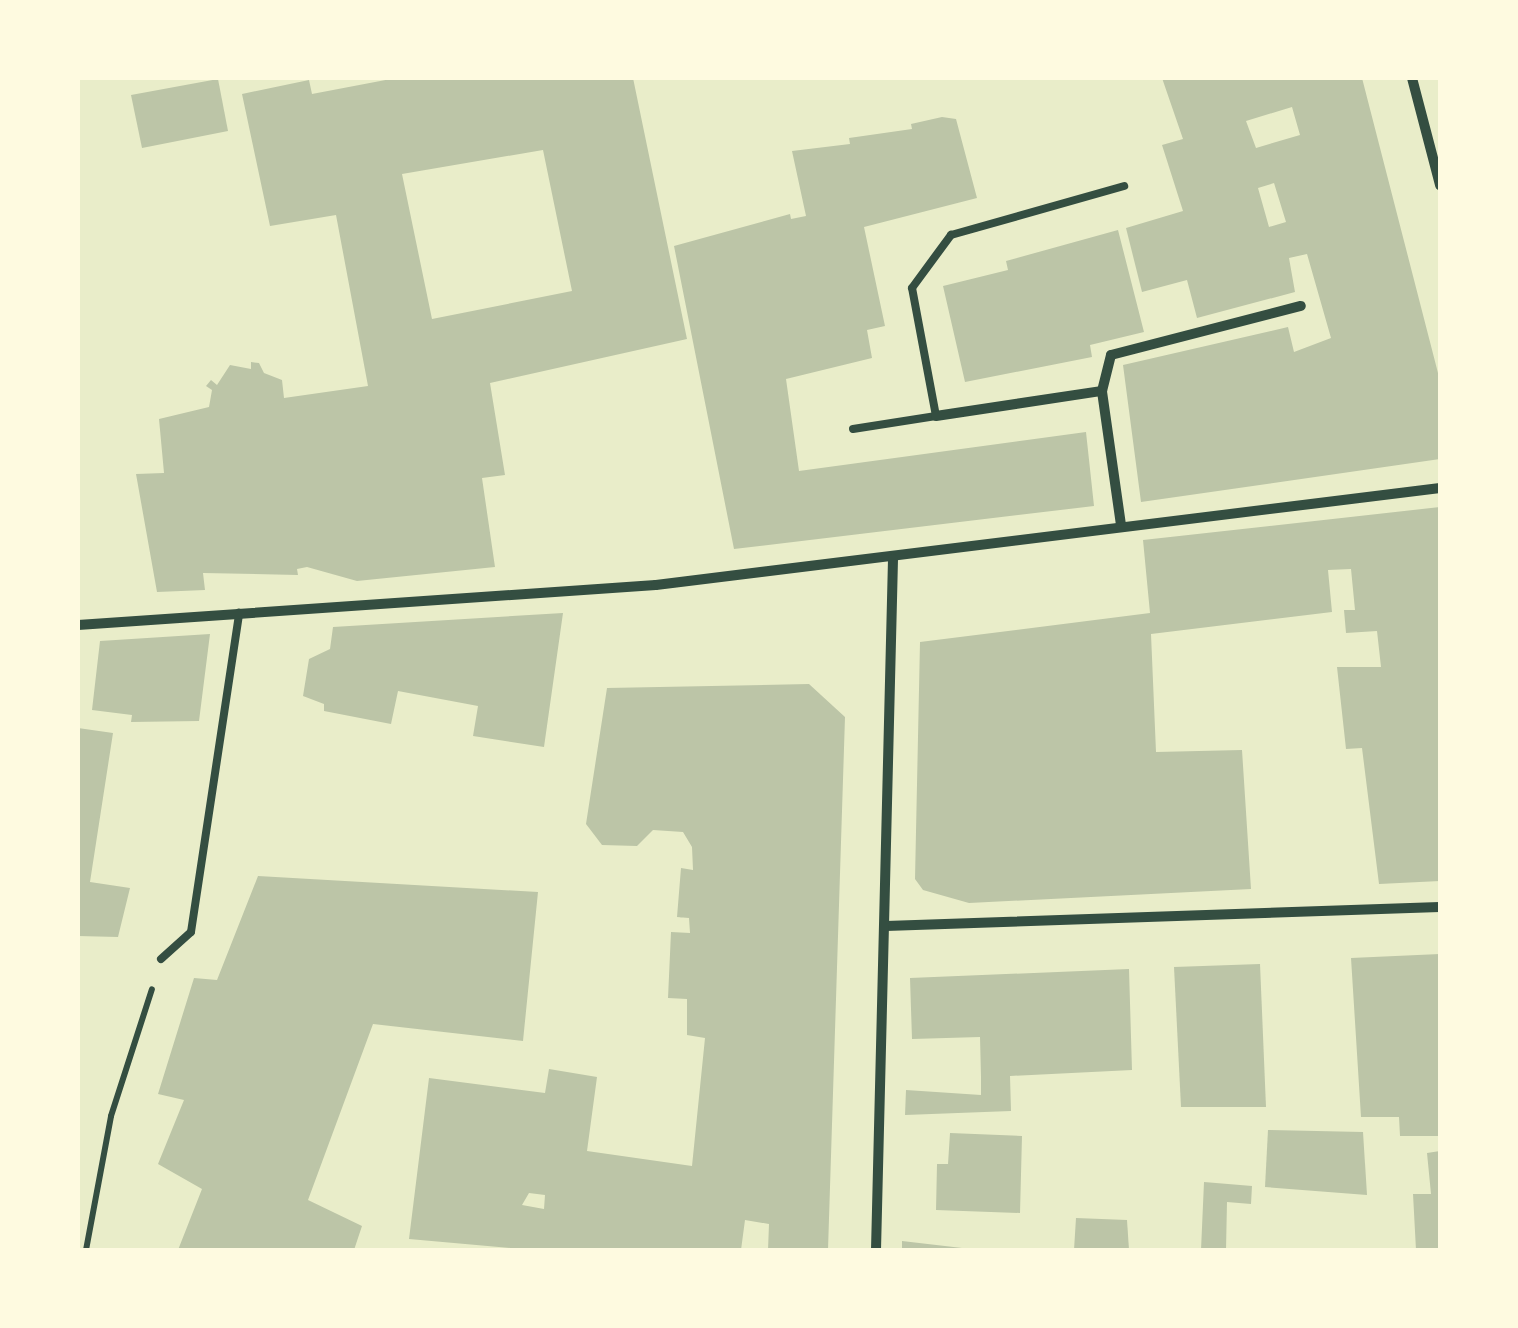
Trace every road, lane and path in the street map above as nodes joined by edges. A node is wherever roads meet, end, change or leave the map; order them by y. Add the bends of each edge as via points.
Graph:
1 (1412, 78) edge
2 (1440, 185) edge
3 (1124, 186) dead end
4 (1301, 306) dead end
5 (1102, 391) junction
6 (936, 416) junction
7 (853, 429) dead end
8 (1440, 488) edge
9 (1121, 525) junction
10 (893, 560) junction
11 (240, 613) junction
12 (78, 625) edge
13 (1440, 907) edge
14 (886, 926) junction
15 (161, 960) joint
16 (86, 1250) edge
17 (876, 1250) edge

1 - 2 street
3 - 6 lane via 951,235 912,288
4 - 5 street via 1110,355
5 - 6 street
5 - 9 street
6 - 7 lane
8 - 9 street
9 - 10 street
10 - 11 street via 656,585
10 - 14 street
11 - 12 street
11 - 15 lane via 191,932
13 - 14 street
14 - 17 street
15 - 16 path via 111,1116

